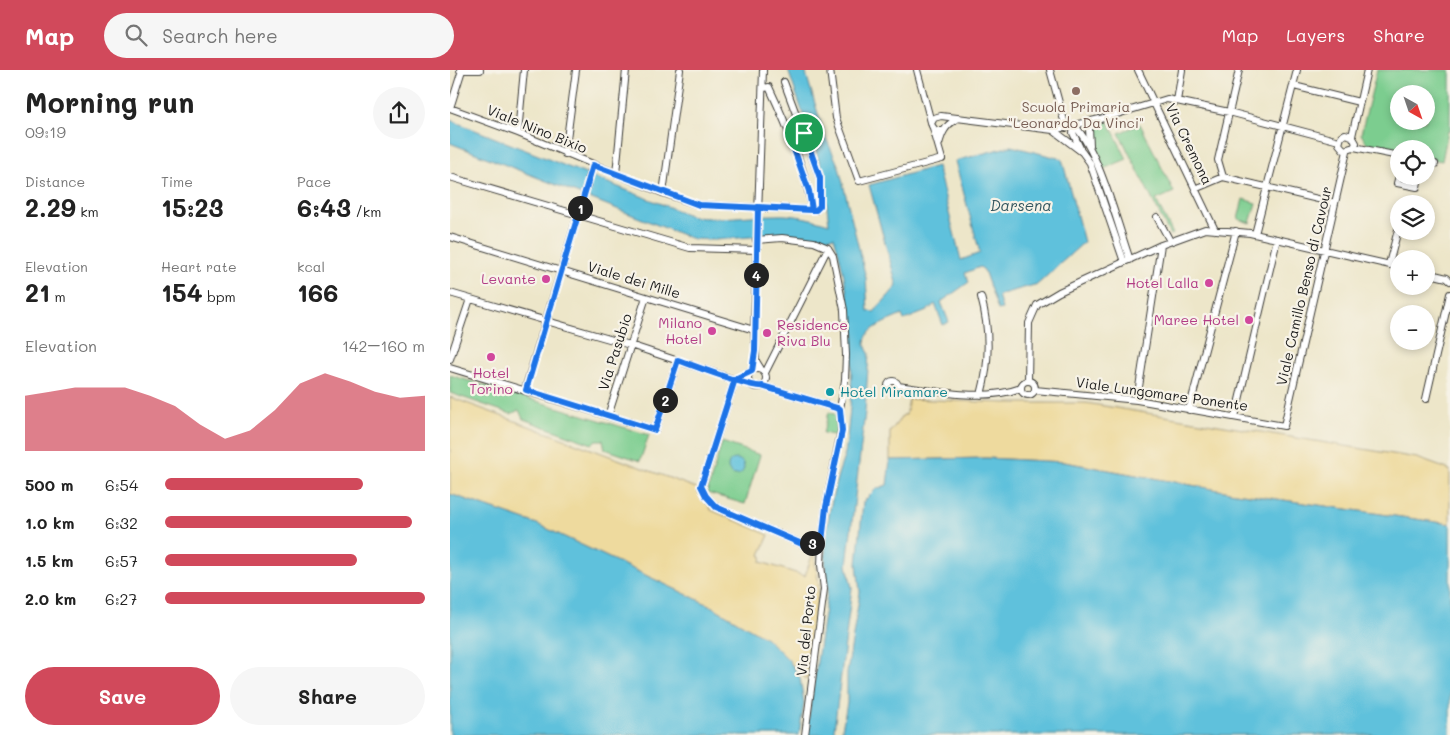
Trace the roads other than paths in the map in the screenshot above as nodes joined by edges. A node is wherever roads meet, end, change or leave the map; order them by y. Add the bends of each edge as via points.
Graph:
1 (461, 70) edge
2 (480, 70) edge
3 (524, 70) edge
4 (576, 70) edge
5 (626, 70) edge
6 (680, 70) edge
7 (763, 70) edge
8 (830, 70) edge
9 (917, 70) edge
10 (1050, 70) edge
11 (1138, 70) edge
12 (1182, 70) edge
13 (1239, 70) edge
14 (1297, 70) edge
15 (1367, 70) edge
16 (784, 82) dead end
17 (1294, 86) junction
18 (764, 88) junction
19 (1177, 101) junction
20 (1154, 102) junction
21 (1360, 102) junction
22 (928, 107) junction
23 (450, 108) edge
24 (794, 108) junction
25 (781, 112) junction
26 (1229, 112) junction
27 (944, 120) junction
28 (1094, 121) junction
29 (932, 125) junction
30 (1075, 126) junction
31 (1284, 126) junction
32 (1066, 128) junction
33 (1053, 130) junction
34 (943, 131) junction
35 (518, 133) junction
36 (804, 133) junction
37 (1352, 136) junction
38 (790, 138) junction
39 (1339, 141) junction
40 (939, 144) junction
41 (1354, 147) junction
42 (1090, 149) junction
43 (1347, 151) junction
44 (1082, 152) junction
45 (565, 154) junction
46 (1390, 154) edge
47 (593, 167) junction
48 (616, 174) junction
49 (1223, 176) junction
50 (450, 177) edge
51 (1100, 183) junction
52 (1196, 188) junction
53 (1266, 188) junction
54 (663, 193) junction
55 (1335, 203) junction
56 (815, 209) junction
57 (758, 211) junction
58 (577, 215) junction
59 (1157, 216) dead end
60 (1215, 230) junction
61 (1236, 232) junction
62 (1255, 234) junction
63 (450, 237) edge
64 (756, 240) junction
65 (1277, 240) junction
66 (1395, 240) edge
67 (1170, 242) junction
68 (1161, 245) junction
69 (828, 248) junction
70 (757, 250) junction
71 (1325, 250) junction
72 (1127, 261) junction
73 (1389, 264) joint
74 (561, 271) junction
75 (1435, 275) edge
76 (1450, 281) edge
77 (450, 293) edge
78 (1450, 294) edge
79 (646, 297) junction
80 (982, 298) dead end
81 (470, 299) junction
82 (546, 321) junction
83 (1446, 328) edge
84 (754, 330) junction
85 (630, 345) junction
86 (755, 351) junction
87 (450, 360) edge
88 (678, 360) junction
89 (450, 368) edge
90 (763, 371) junction
91 (750, 372) junction
92 (735, 379) junction
93 (1028, 381) junction
94 (751, 385) junction
95 (762, 386) junction
96 (898, 386) dead end
97 (1021, 388) junction
98 (526, 390) junction
99 (1035, 390) junction
100 (981, 395) junction
101 (1426, 399) dead end
102 (1137, 400) junction
103 (840, 409) junction
104 (1189, 410) junction
105 (608, 416) junction
106 (1235, 417) junction
107 (1284, 426) joint
108 (822, 542) junction
109 (805, 735) edge

1 - 2 street
1 - 23 street
3 - 35 street
4 - 45 street
5 - 48 street
6 - 54 street
7 - 18 street
8 - 40 street via 836,118 859,181 942,159
9 - 22 street
10 - 32 street
11 - 20 street, Via Cremona
12 - 19 street
13 - 26 street
14 - 17 street
15 - 21 street
16 - 24 street
17 - 21 street
17 - 31 street
18 - 25 street via 769,87
18 - 57 street
19 - 20 street
19 - 26 street
20 - 28 street
20 - 52 street, Via Cremona
21 - 37 street
22 - 27 street
22 - 29 street
23 - 35 street, Viale Nino Bixio
24 - 25 street
24 - 36 street
25 - 38 street
26 - 31 street
26 - 49 street via 1218,160
27 - 29 street via 934,118
27 - 33 street
27 - 34 street
28 - 30 street
28 - 42 street via 1089,130
29 - 34 street via 938,132
29 - 40 street
30 - 32 street
30 - 42 street
30 - 44 street via 1073,133
31 - 39 street
31 - 53 street
32 - 33 street
33 - 44 street
34 - 40 street
35 - 45 street, Viale Nino Bixio
36 - 38 street
36 - 56 street via 820,178
37 - 39 street via 1343,135
37 - 41 street
38 - 56 street
39 - 43 street via 1340,147
41 - 43 street
41 - 46 street
42 - 51 street
43 - 55 street, Viale Camillo Benso di Cavour
44 - 51 street
45 - 47 street, Viale Nino Bixio
47 - 48 street, Viale Nino Bixio
47 - 58 street
48 - 54 street, Viale Nino Bixio
49 - 52 street
49 - 53 street
50 - 58 street
51 - 72 street
52 - 60 street, Via Cremona
53 - 55 street
53 - 62 street
54 - 57 street, Viale Nino Bixio via 699,205
55 - 71 street, Viale Camillo Benso di Cavour
56 - 57 street, Viale Nino Bixio
57 - 64 street
58 - 70 street via 690,248
58 - 74 street
59 - 67 street
60 - 61 street
60 - 67 street via 1205,229
61 - 62 street
61 - 104 street
62 - 65 street
63 - 74 street, Viale dei Mille
64 - 69 street via 782,238 814,242
64 - 70 street
65 - 71 street
65 - 106 street
66 - 73 street
67 - 68 street
68 - 72 street
68 - 102 street
69 - 90 street
69 - 103 street, Via del Porto via 836,268 844,310 845,380
70 - 84 street
71 - 73 street
71 - 107 street, Viale Camillo Benso di Cavour
72 - 93 street via 1037,305 1029,323
74 - 79 street, Viale dei Mille
74 - 82 street
75 - 76 street
77 - 81 street
78 - 83 street
79 - 84 street, Viale dei Mille
79 - 85 street, Via Pasubio
80 - 100 street via 988,323 986,370
81 - 82 street
81 - 87 street
82 - 85 street
82 - 98 street
83 - 101 street
84 - 86 street
85 - 88 street
85 - 105 street, Via Pasubio
86 - 90 street
86 - 91 street
88 - 92 street
88 - 105 street via 655,430
89 - 98 street
90 - 91 street
90 - 95 street via 766,381
91 - 92 street
91 - 94 street via 748,380
92 - 94 street
92 - 108 street via 701,486 706,496 716,507 785,538 802,544
93 - 97 street
93 - 99 street via 1034,383
94 - 95 street
95 - 103 street
96 - 100 street, Viale Lungomare Ponente
97 - 99 street, Viale Lungomare Ponente via 1028,395
97 - 100 street, Viale Lungomare Ponente
98 - 105 street
99 - 102 street, Viale Lungomare Ponente
102 - 104 street, Viale Lungomare Ponente
103 - 108 street, Via del Porto via 842,431
104 - 106 street, Viale Lungomare Ponente
106 - 107 street, Viale Lungomare Ponente
108 - 109 street, Via del Porto via 824,589

